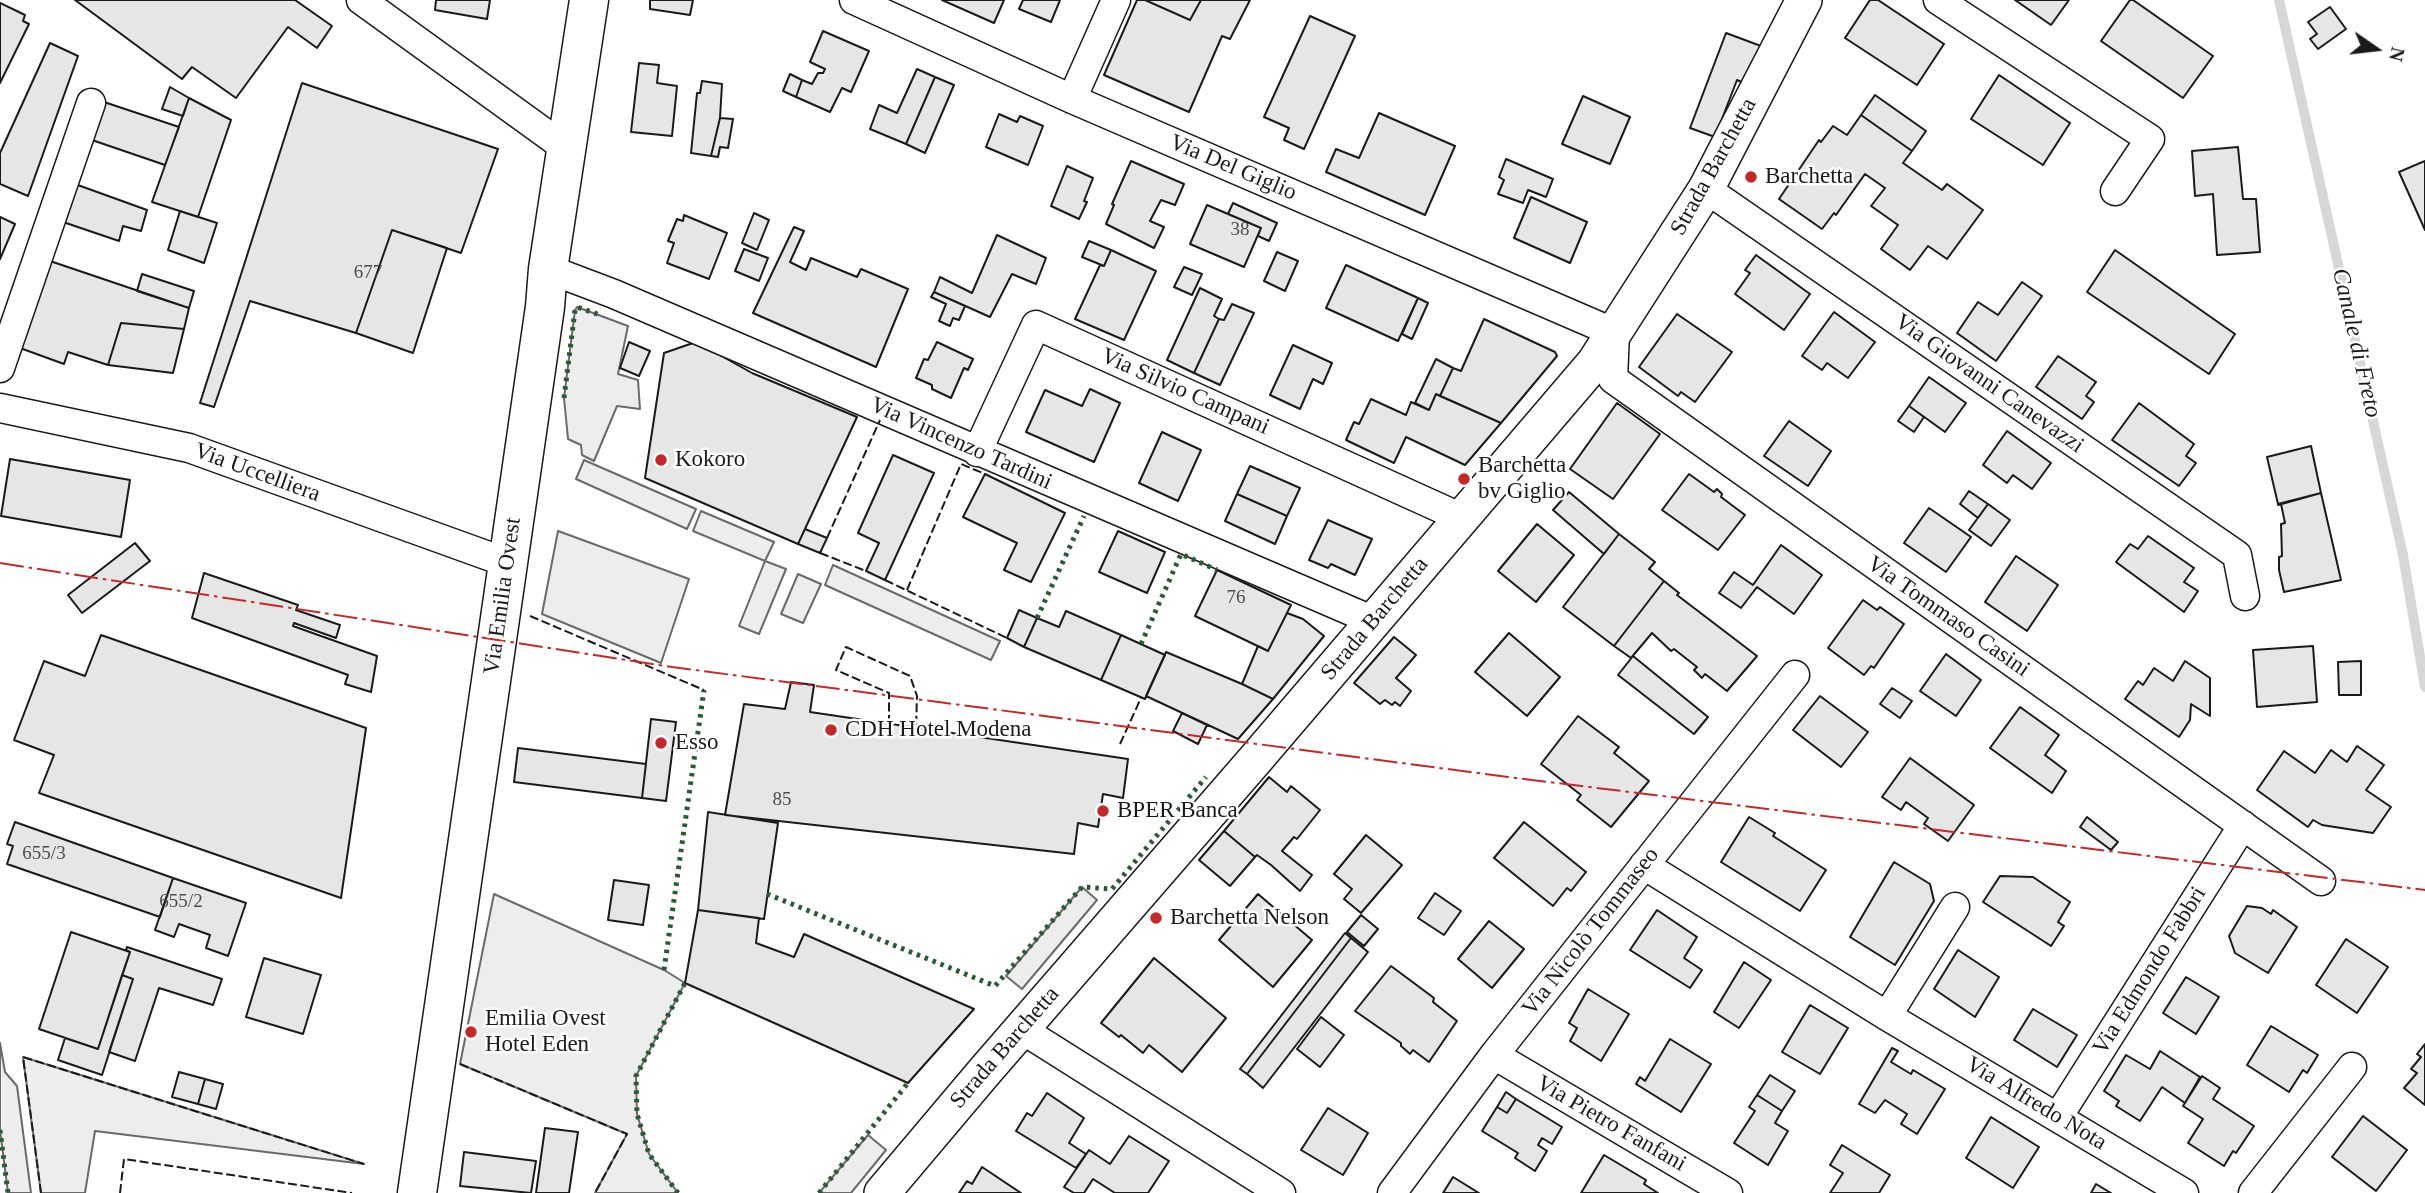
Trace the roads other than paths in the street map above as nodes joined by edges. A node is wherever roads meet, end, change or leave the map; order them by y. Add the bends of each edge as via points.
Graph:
1 (361, 0) edge
2 (589, 0) edge
3 (853, 0) edge
4 (1116, 0) edge
5 (1804, 0) edge
6 (1938, 0) edge
7 (1072, 99) junction
8 (91, 103) dead end
9 (567, 149) junction
10 (1706, 189) junction
11 (2115, 191) dead end
12 (548, 269) junction
13 (1615, 333) junction
14 (0, 368) edge
15 (0, 408) edge
16 (977, 452) junction
17 (1462, 518) junction
18 (508, 563) junction
19 (2245, 596) dead end
20 (1374, 621) junction
21 (1795, 675) dead end
22 (2243, 825) junction
23 (1644, 865) junction
24 (2321, 881) dead end
25 (1955, 907) dead end
26 (1887, 1016) junction
27 (1021, 1029) junction
28 (1494, 1055) junction
29 (2352, 1067) dead end
30 (2058, 1117) junction
31 (417, 1193) edge
32 (882, 1193) edge
33 (1281, 1193) edge
34 (1392, 1193) edge
35 (1728, 1193) edge
36 (2184, 1193) edge
37 (2252, 1193) edge

1 - 9 street
2 - 9 main road, Via Emilia Ovest
3 - 7 street, Via Del Giglio
4 - 7 street
5 - 10 street, Strada Barchetta
6 - 11 street via 2150,139
7 - 13 street, Via Del Giglio
8 - 14 street
9 - 12 main road, Via Emilia Ovest
10 - 13 street, Strada Barchetta
10 - 19 street, Via Giovanni Canevazzi via 2237,555
12 - 16 street, Via Vincenzo Tardini
12 - 18 main road, Via Emilia Ovest
13 - 17 street, Strada Barchetta
13 - 22 street, Via Tommaso Casini via 1612,379
15 - 18 street, Via Uccelliera via 189,448
16 - 17 street, Via Silvio Campani via 1037,325
16 - 20 street, Via Vincenzo Tardini
17 - 20 street, Strada Barchetta
18 - 31 main road, Via Emilia Ovest
20 - 27 street, Strada Barchetta
21 - 23 street, Via Nicolò Tommaseo
22 - 24 street, Via Tommaso Casini
22 - 30 street, Via Edmondo Fabbri
23 - 26 street, Via Alfredo Nota
23 - 28 street, Via Nicolò Tommaseo
25 - 26 street
26 - 30 street, Via Alfredo Nota
27 - 32 street, Strada Barchetta
27 - 33 street
28 - 34 street, Via Nicolò Tommaseo
28 - 35 street, Via Pietro Fanfani
29 - 37 street
30 - 36 street, Via Alfredo Nota

